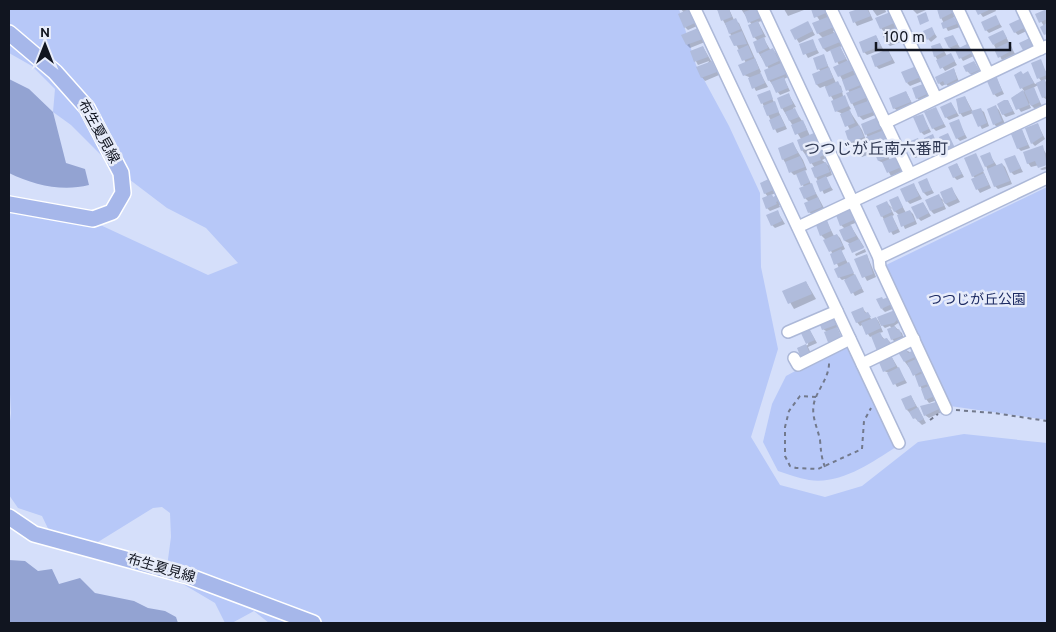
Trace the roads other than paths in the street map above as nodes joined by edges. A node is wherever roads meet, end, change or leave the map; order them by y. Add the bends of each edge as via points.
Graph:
1 (694, 9) edge
2 (763, 9) edge
3 (831, 9) edge
4 (894, 9) edge
5 (958, 9) edge
6 (1022, 9) edge
7 (9, 33) edge
8 (1044, 47) edge
9 (988, 73) junction
10 (936, 98) junction
11 (1047, 110) edge
12 (885, 123) junction
13 (910, 174) junction
14 (1047, 178) edge
15 (853, 201) junction
16 (9, 204) edge
17 (798, 228) junction
18 (879, 258) junction
19 (837, 311) junction
20 (788, 332) dead end
21 (850, 339) junction
22 (914, 339) junction
23 (794, 358) dead end
24 (862, 364) junction
25 (946, 409) road end
26 (898, 443) dead end
27 (9, 517) edge
28 (313, 623) edge

1 - 17 street
2 - 15 street
3 - 12 street
4 - 10 street
5 - 9 street
6 - 8 street
7 - 16 main road, 布生夏見線 via 55,72 87,108 120,173 123,193 112,212 94,218
8 - 9 street
9 - 10 street
10 - 12 street
11 - 13 street
12 - 13 street
13 - 15 street
14 - 18 street
15 - 17 street
15 - 18 street
17 - 19 street
18 - 22 street via 880,267
19 - 20 street
19 - 21 street
21 - 23 street via 798,365
21 - 24 street
22 - 24 street
22 - 25 street
24 - 26 street
27 - 28 main road, 布生夏見線 via 34,534 188,576

